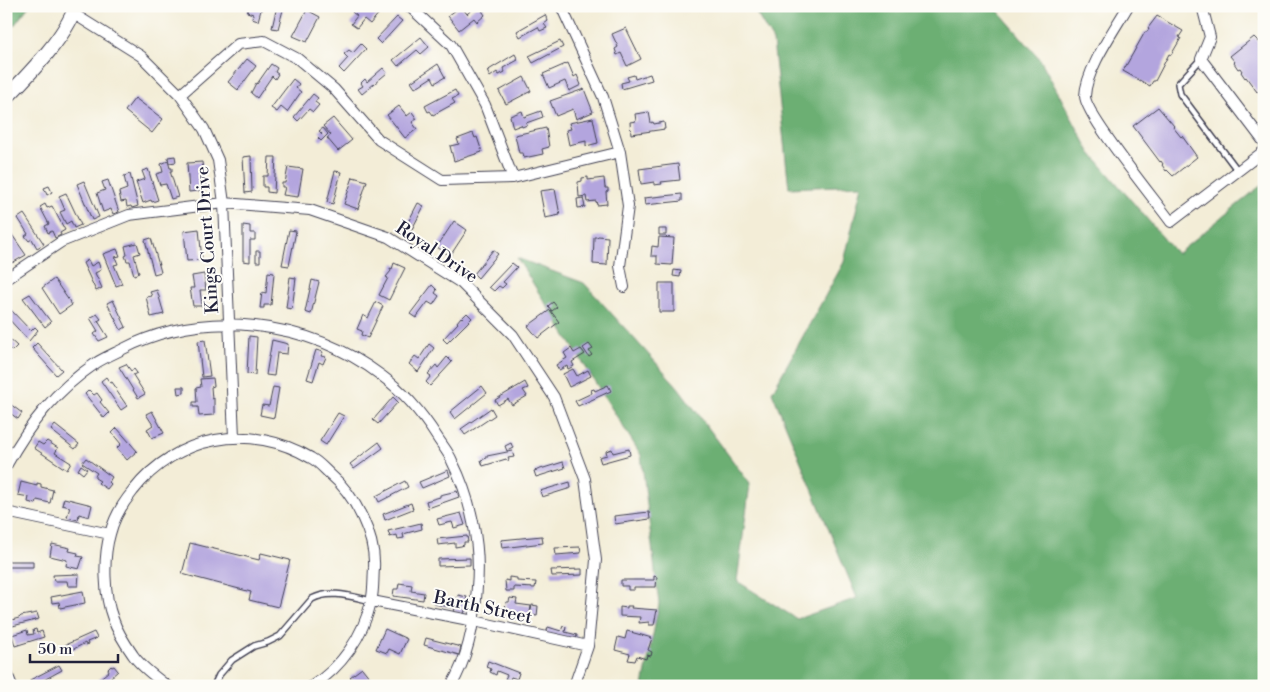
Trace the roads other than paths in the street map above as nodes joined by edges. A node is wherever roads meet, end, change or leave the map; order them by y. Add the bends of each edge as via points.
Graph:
1 (409, 6) edge
2 (561, 6) edge
3 (1128, 6) edge
4 (1202, 6) edge
5 (75, 10) edge
6 (1200, 59) junction
7 (180, 95) junction
8 (6, 98) edge
9 (1264, 142) edge
10 (1264, 151) edge
11 (620, 152) junction
12 (1238, 171) junction
13 (513, 178) junction
14 (224, 203) junction
15 (6, 279) edge
16 (624, 287) dead end
17 (229, 323) junction
18 (234, 437) junction
19 (6, 466) edge
20 (6, 512) edge
21 (110, 534) junction
22 (372, 601) junction
23 (474, 621) junction
24 (588, 646) junction
25 (6, 672) edge
26 (12, 686) edge
27 (167, 686) edge
28 (214, 686) edge
29 (312, 686) edge
30 (451, 686) edge
31 (574, 686) edge

1 - 13 street via 451,45 484,105
2 - 11 street via 603,97
3 - 12 street via 1090,73 1085,97 1099,126 1171,222
4 - 6 street via 1210,37
5 - 7 street, Kings Court Drive via 141,56
5 - 8 main road via 46,56
6 - 9 street
6 - 12 lane via 1178,84 1180,94
7 - 13 street via 238,44 264,41 298,60 334,89 379,140 442,180
7 - 14 street, Kings Court Drive via 204,129 218,160
10 - 12 street
11 - 13 street
11 - 16 street via 628,206 620,266
14 - 15 street, Royal Drive via 130,215 61,242
14 - 17 street, Kings Court Drive
14 - 24 street, Royal Drive via 310,210 388,237 461,283 513,335 554,397 586,479 596,560
17 - 18 street, Kings Court Drive
17 - 19 street via 183,328 139,341 97,362 61,390 36,418
17 - 23 street via 284,329 336,347 383,376 422,414 452,460 472,512 479,566
18 - 21 street via 201,442 170,456 150,471 123,503
18 - 22 street via 275,442 312,458 343,485 364,520 374,560
20 - 21 street
21 - 27 street via 104,576 113,619 134,657
22 - 23 street, Barth Street
22 - 28 lane via 319,595 280,636 254,646 232,660
22 - 29 street via 362,630 346,657
23 - 24 street, Barth Street
23 - 30 street
24 - 31 street, Royal Drive
25 - 26 street

